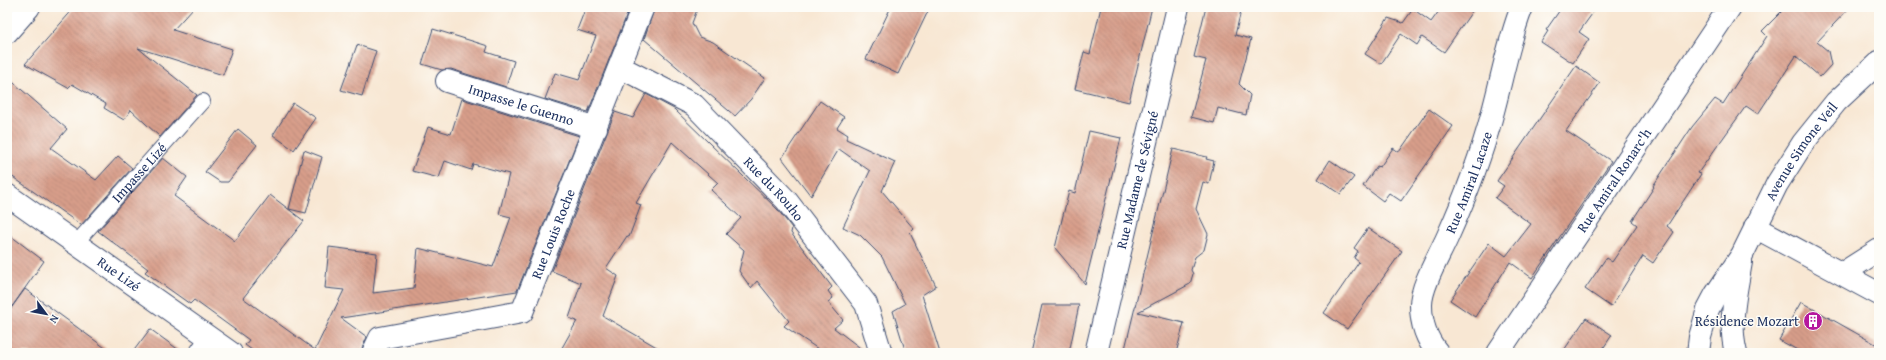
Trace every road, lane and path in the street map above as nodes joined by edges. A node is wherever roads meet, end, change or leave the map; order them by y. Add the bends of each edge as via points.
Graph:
1 (29, 7) edge
2 (643, 7) edge
3 (1178, 7) edge
4 (1522, 7) edge
5 (1730, 7) edge
6 (7, 32) edge
7 (1879, 62) edge
8 (620, 67) junction
9 (447, 81) dead end
10 (203, 101) dead end
11 (596, 128) junction
12 (7, 195) edge
13 (1755, 227) junction
14 (75, 244) junction
15 (1879, 250) edge
16 (1742, 255) junction
17 (1843, 273) junction
18 (1879, 294) edge
19 (201, 345) edge
20 (231, 353) edge
21 (374, 353) edge
22 (881, 353) edge
23 (1096, 353) edge
24 (1438, 353) edge
25 (1498, 353) edge
26 (1698, 353) edge
27 (1736, 353) edge

1 - 6 street
2 - 8 street, Rue Louis Roche
3 - 23 street, Rue Madame de Sévigné
4 - 24 street, Rue Amiral Lacaze via 1513,30 1492,116 1468,188 1428,277 1421,304 1425,329
5 - 25 street, Rue Amiral Ronarc'h
7 - 13 street, Avenue Simone Veil via 1836,102 1802,143 1776,184
8 - 11 street, Rue Louis Roche
8 - 22 street, Rue du Rouho via 694,105 786,200 866,304
9 - 11 street, Impasse le Guenno
10 - 14 lane, Impasse Lizé
11 - 21 street, Rue Louis Roche via 522,312 380,338
12 - 14 street, Rue Lizé
13 - 16 street, Avenue Simone Veil
13 - 17 street
14 - 19 street, Rue Lizé
15 - 17 street
16 - 26 street, Avenue Simone Veil via 1708,309
16 - 27 street, Avenue Simone Veil via 1732,320 1732,341
17 - 18 street
19 - 20 street, Rue Lizé

